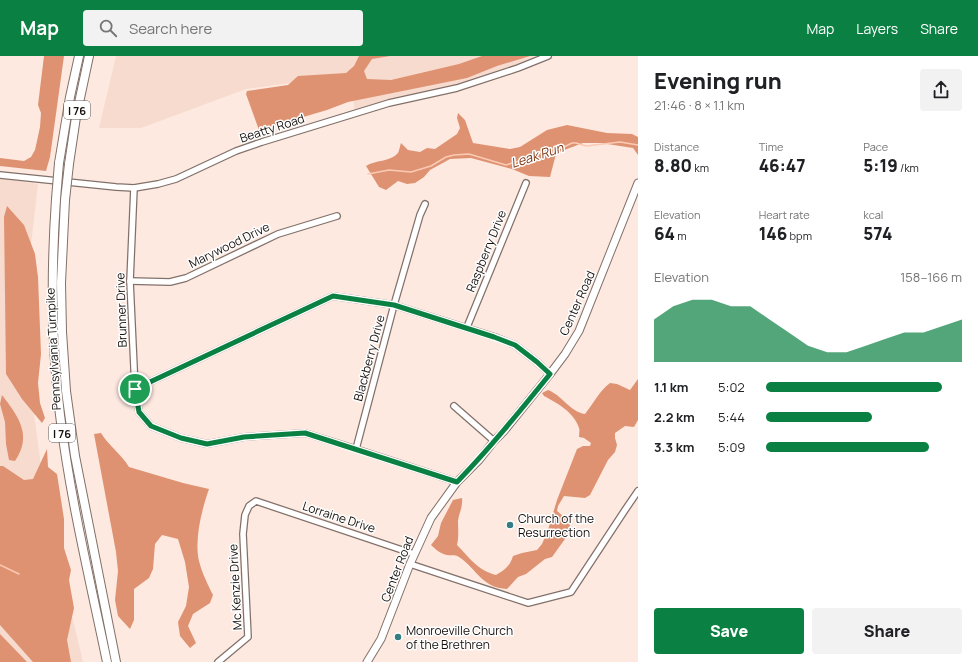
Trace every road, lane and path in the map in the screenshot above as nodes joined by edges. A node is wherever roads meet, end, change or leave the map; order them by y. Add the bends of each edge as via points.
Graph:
1 (79, 56) edge
2 (89, 56) edge
3 (548, 56) edge
4 (0, 174) edge
5 (526, 183) dead end
6 (638, 183) edge
7 (134, 188) junction
8 (425, 204) dead end
9 (337, 216) dead end
10 (130, 281) junction
11 (394, 305) junction
12 (467, 327) junction
13 (550, 374) junction
14 (135, 389) junction
15 (454, 406) dead end
16 (494, 441) junction
17 (356, 449) junction
18 (457, 482) junction
19 (638, 492) edge
20 (256, 501) joint
21 (414, 554) junction
22 (410, 564) junction
23 (106, 662) edge
24 (116, 662) edge
25 (218, 662) edge
26 (367, 662) edge

1 - 23 highway, Pennsylvania Turnpike / I 76, bridge via 59,163 52,292 54,358 68,472
2 - 24 highway, Pennsylvania Turnpike / I 76, bridge via 76,117 65,200 61,283 62,332 66,391 75,456
3 - 7 street, Beatty Road via 456,88 389,103 262,142 236,151 176,179
4 - 7 street, Beatty Road
5 - 12 street, Raspberry Drive
6 - 13 main road, Center Road via 578,331
7 - 10 street, Brunner Drive
8 - 11 street, Blackberry Drive
9 - 10 street, Marywood Drive via 278,234 186,278 170,282
10 - 14 street, Brunner Drive
11 - 12 street
11 - 14 street via 333,296
11 - 17 street, Blackberry Drive
12 - 13 street via 515,345
13 - 16 main road, Center Road
14 - 17 street, Brunner Drive via 139,412 151,426 181,438 207,444 244,437 305,433
15 - 16 street
16 - 18 main road, Center Road
17 - 18 street
18 - 21 main road, Center Road via 431,518
19 - 22 street via 570,592 528,603
20 - 21 street, Lorraine Drive
20 - 25 street, Mc Kenzie Drive via 249,506 245,515 243,534 248,637
21 - 22 main road, Center Road
22 - 26 main road, Center Road via 382,639

